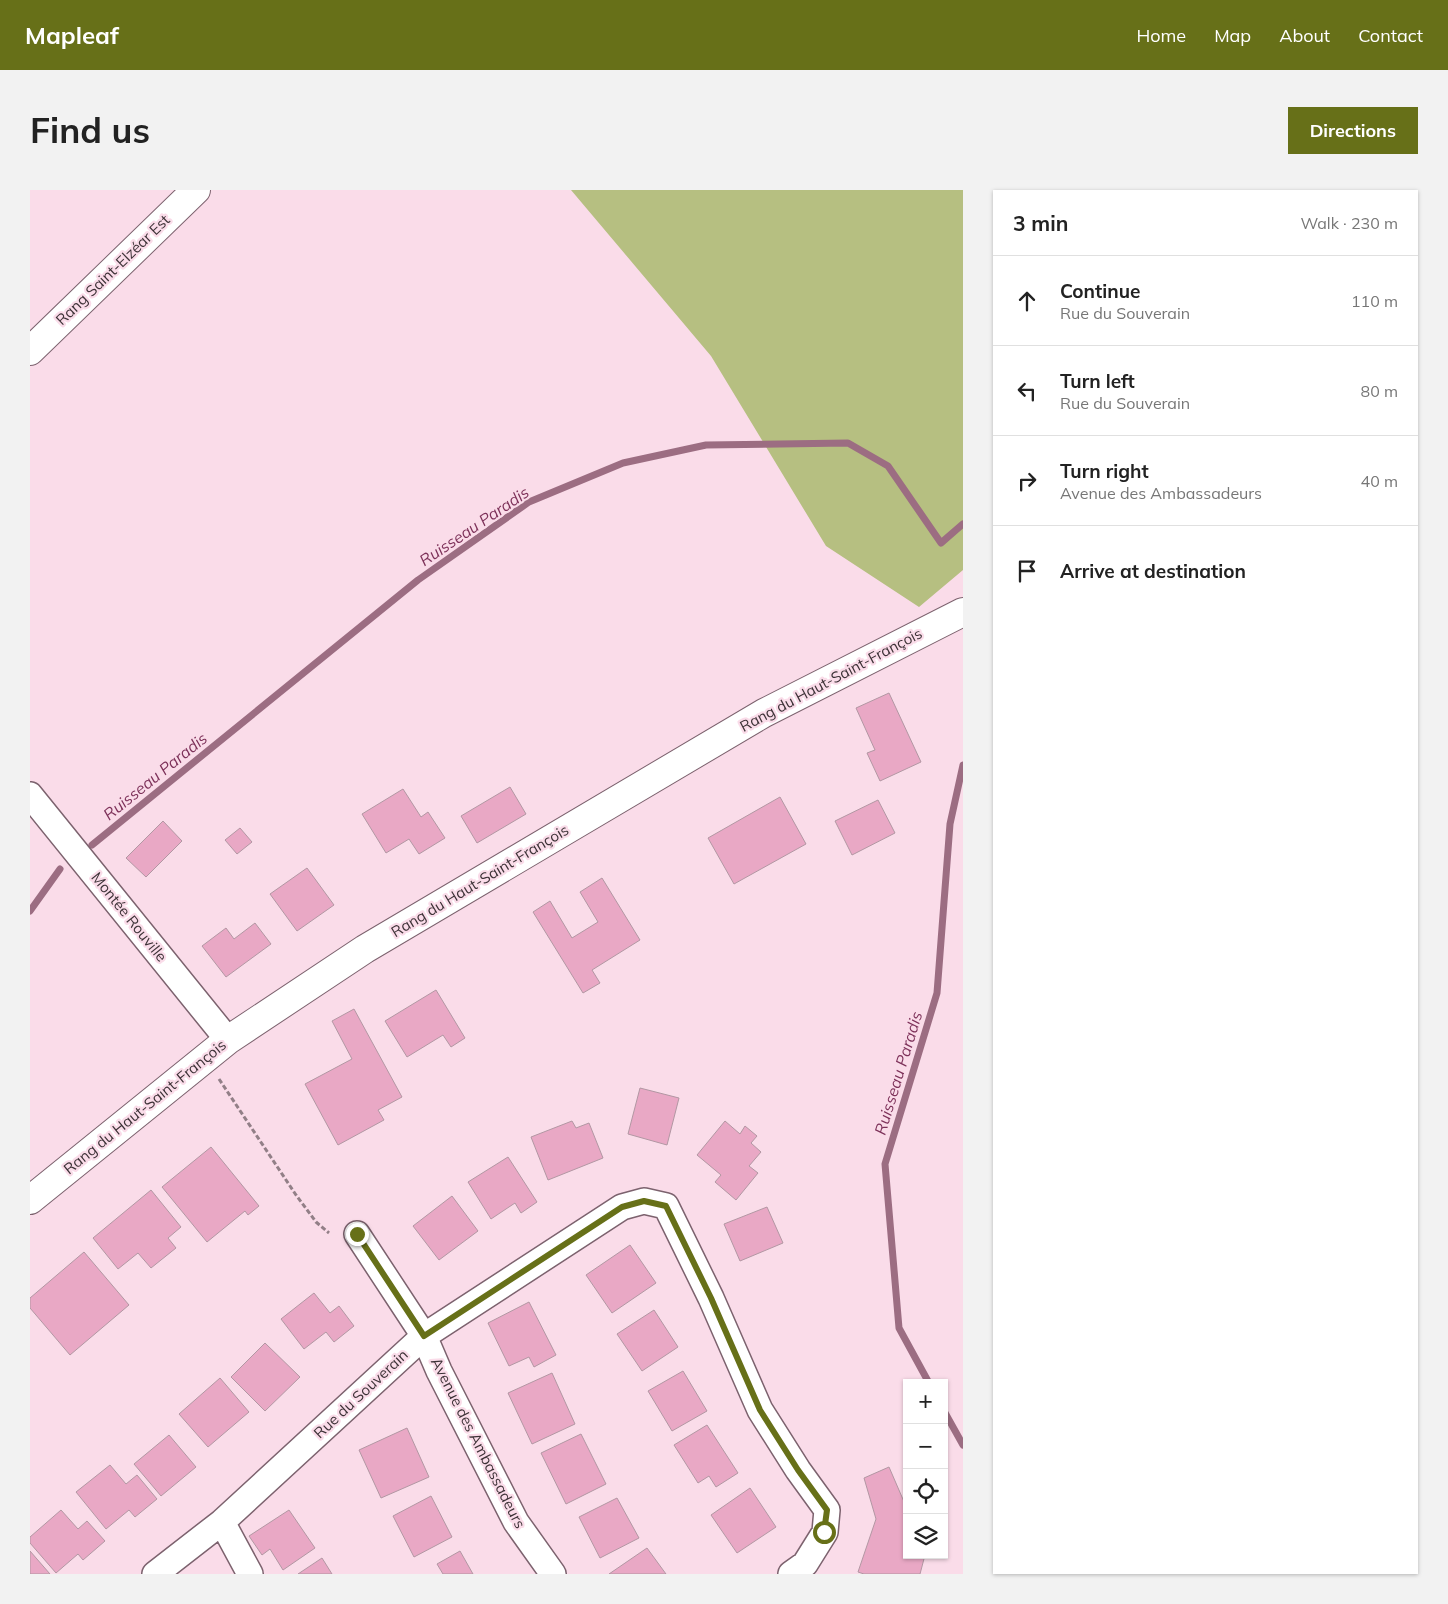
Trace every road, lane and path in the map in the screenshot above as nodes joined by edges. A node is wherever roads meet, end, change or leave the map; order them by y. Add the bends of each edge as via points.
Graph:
1 (196, 190) edge
2 (30, 351) edge
3 (963, 612) edge
4 (30, 795) edge
5 (228, 1040) junction
6 (219, 1079) dead end
7 (30, 1200) edge
8 (329, 1234) dead end
9 (357, 1234) dead end
10 (424, 1336) junction
11 (222, 1522) junction
12 (155, 1574) edge
13 (250, 1574) edge
14 (553, 1574) edge
15 (791, 1574) edge

1 - 2 street, Rang Saint-Elzéar Est
3 - 5 street, Rang du Haut-Saint-François via 764,712 365,949
4 - 5 street, Montée Rouville
5 - 7 street, Rang du Haut-Saint-François
6 - 8 path via 296,1195
9 - 10 street, Avenue des Ambassadeurs
10 - 11 street, Rue du Souverain
10 - 14 street, Avenue des Ambassadeurs via 516,1522
10 - 15 street, Rue du Souverain via 622,1207 644,1201 666,1206 760,1410 827,1510 824,1532 805,1564
11 - 12 street, Rue du Souverain
11 - 13 street

